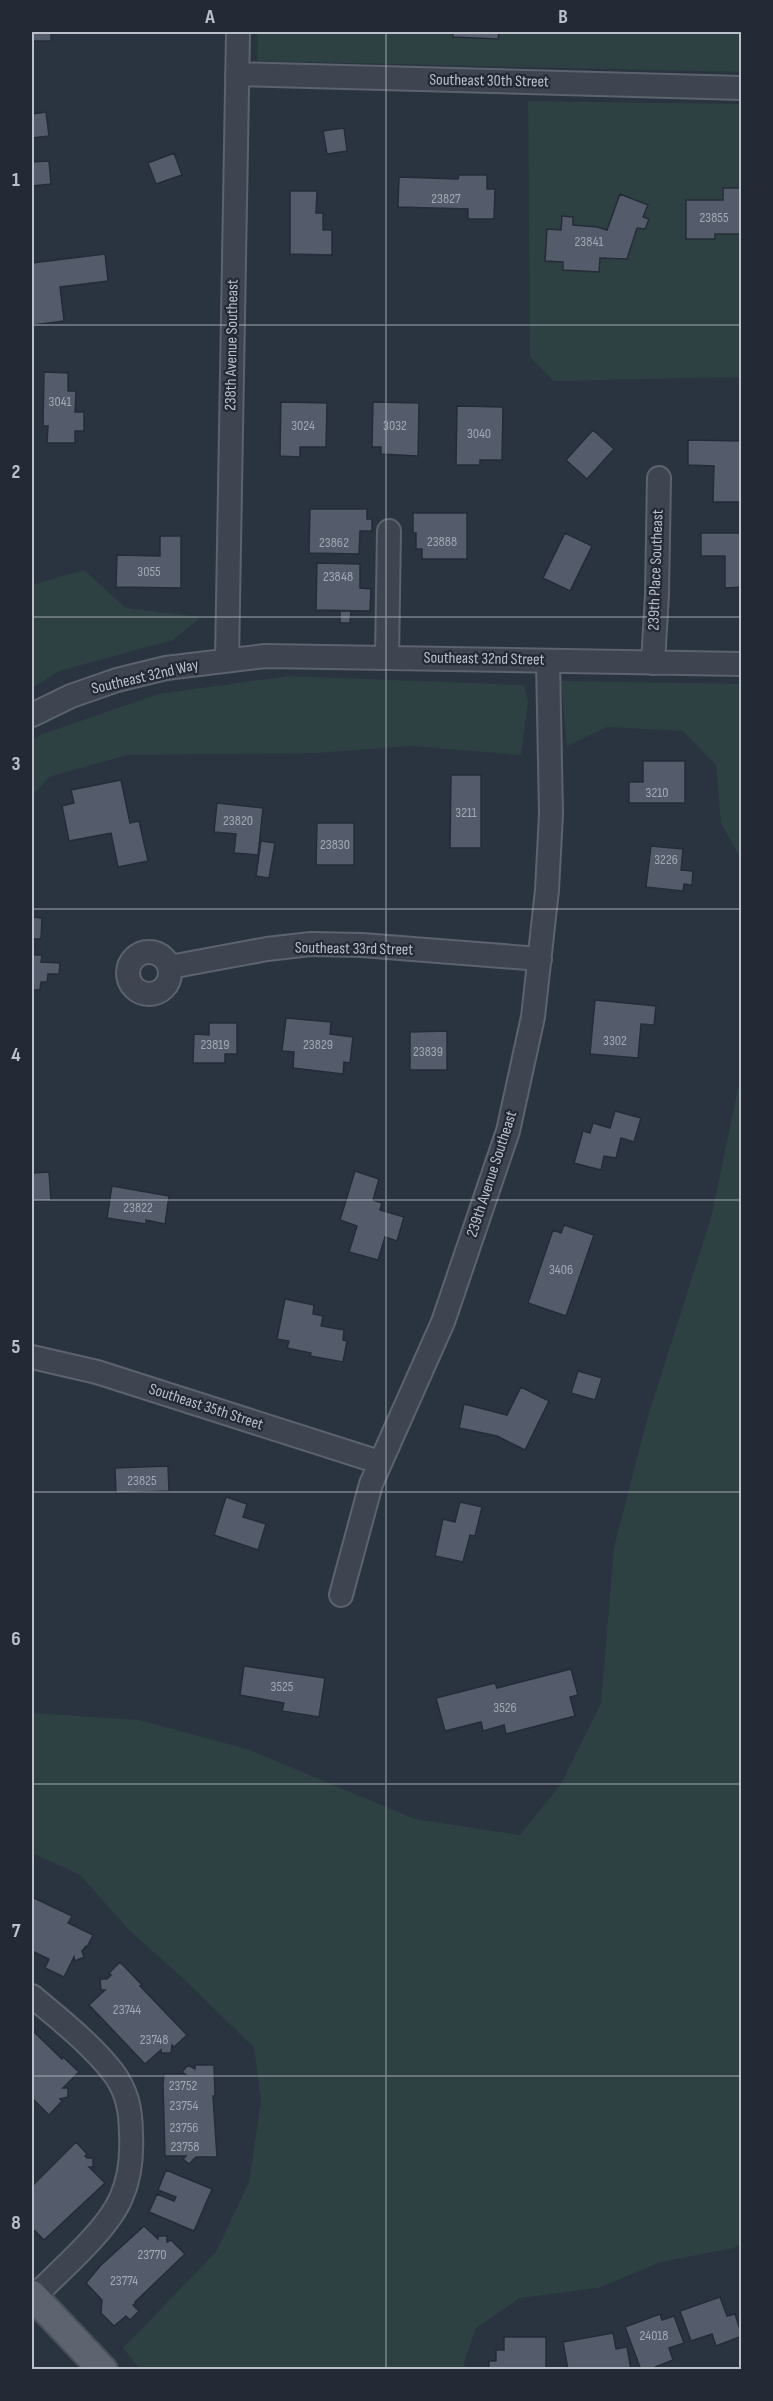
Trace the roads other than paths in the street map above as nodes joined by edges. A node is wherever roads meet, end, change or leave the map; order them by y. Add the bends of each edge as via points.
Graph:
1 (238, 32) edge
2 (237, 74) junction
3 (741, 88) edge
4 (659, 478) dead end
5 (389, 531) dead end
6 (387, 658) junction
7 (227, 659) junction
8 (548, 661) junction
9 (653, 663) junction
10 (741, 664) edge
11 (32, 715) edge
12 (540, 959) junction
13 (170, 967) dead end
14 (32, 1357) edge
15 (379, 1462) junction
16 (341, 1595) dead end
17 (32, 1996) edge
18 (33, 2296) edge
19 (104, 2370) edge

1 - 2 street, 238th Avenue Southeast
2 - 3 street, Southeast 30th Street
2 - 7 street, 238th Avenue Southeast
4 - 9 street, 239th Place Southeast
5 - 6 street
6 - 7 street, Southeast 32nd Street
6 - 8 street, Southeast 32nd Street
7 - 11 street, Southeast 32nd Way via 117,680
8 - 9 street, Southeast 32nd Street
8 - 12 street, 239th Avenue Southeast via 551,814
9 - 10 street, Southeast 32nd Street
12 - 13 street, Southeast 33rd Street via 311,944
12 - 15 street, 239th Avenue Southeast via 533,1017 508,1131 444,1322
14 - 15 street, Southeast 35th Street via 97,1372
15 - 16 street, 239th Avenue Southeast
17 - 18 street via 84,2040 112,2071 126,2092 132,2146 121,2199 101,2228
18 - 19 main road

